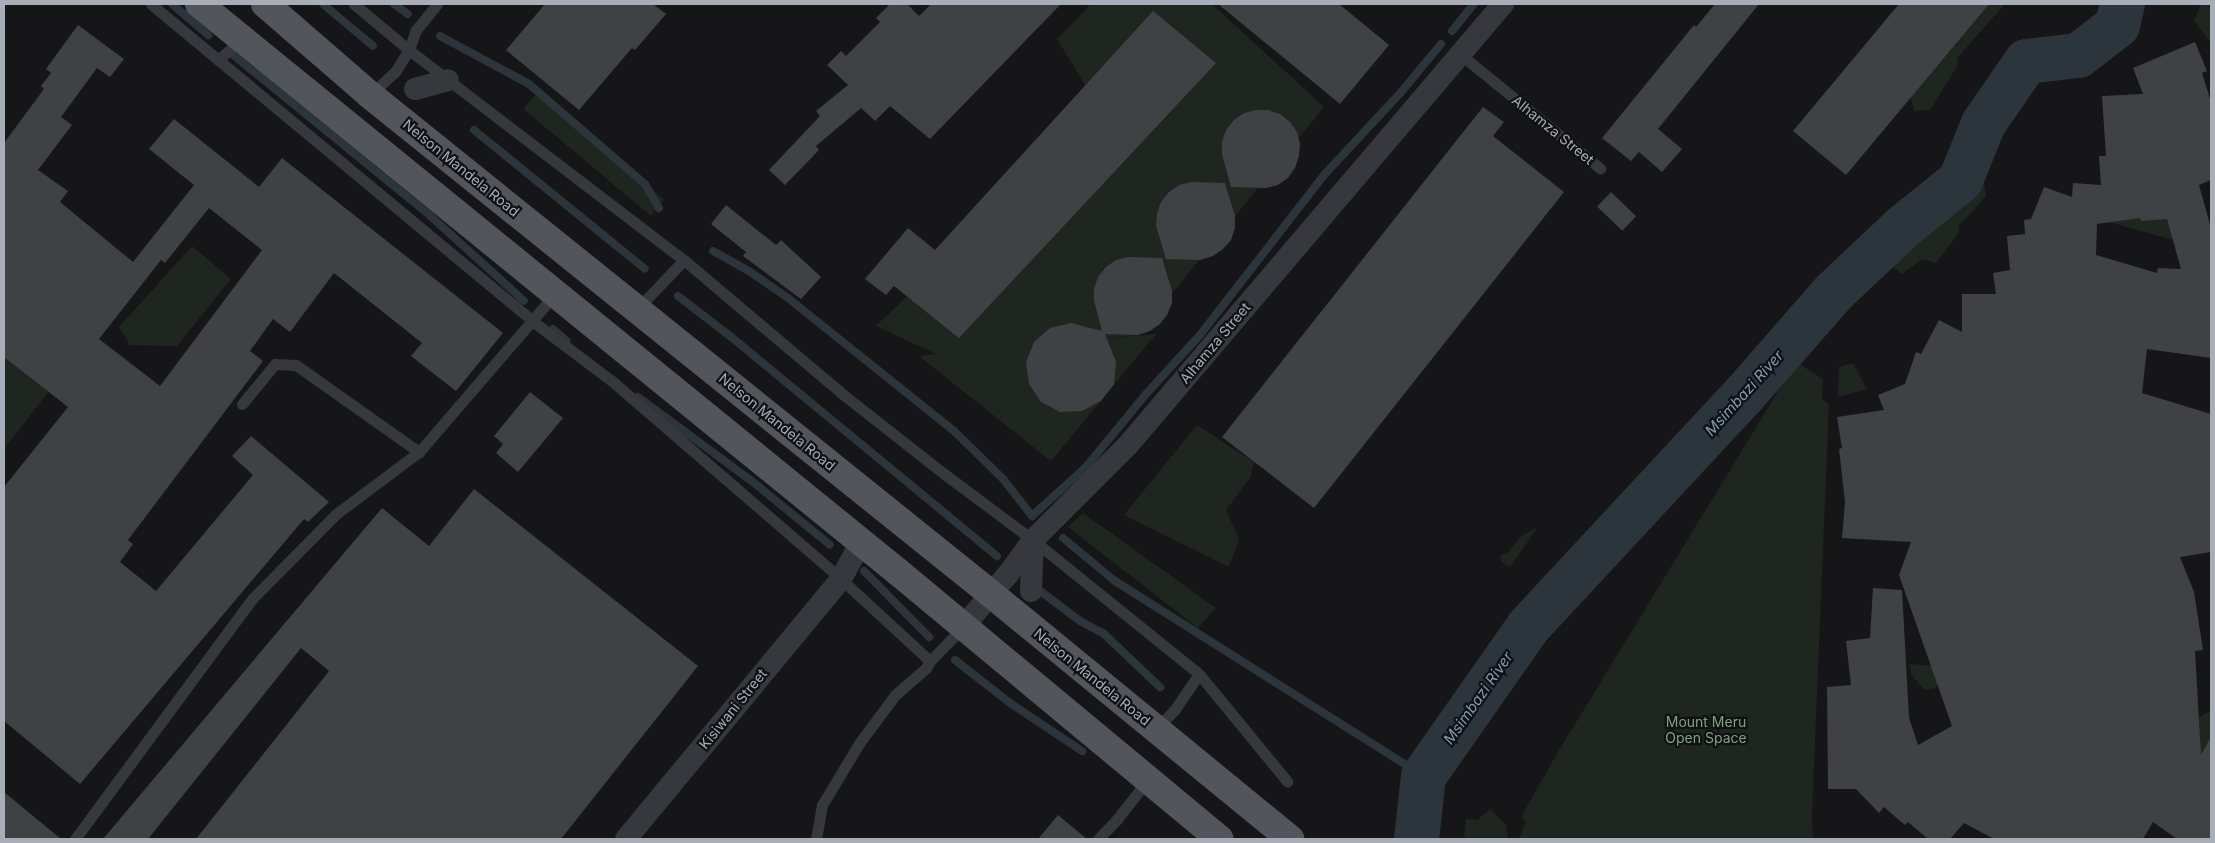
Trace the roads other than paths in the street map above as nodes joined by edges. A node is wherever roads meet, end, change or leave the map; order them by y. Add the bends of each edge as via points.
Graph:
1 (151, 4) edge
2 (199, 4) edge
3 (265, 4) edge
4 (354, 4) edge
5 (437, 4) edge
6 (1503, 4) edge
7 (241, 40) junction
8 (409, 50) junction
9 (1460, 54) junction
10 (218, 60) junction
11 (448, 80) junction
12 (415, 89) dead end
13 (370, 95) junction
14 (1600, 168) dead end
15 (684, 260) junction
16 (554, 295) junction
17 (636, 309) junction
18 (531, 320) junction
19 (242, 404) dead end
20 (419, 452) junction
21 (1033, 540) junction
22 (861, 542) junction
23 (841, 579) junction
24 (1031, 592) dead end
25 (991, 594) junction
26 (964, 626) junction
27 (930, 661) junction
28 (1199, 674) junction
29 (1156, 729) junction
30 (1147, 780) junction
31 (1287, 781) dead end
32 (75, 839) edge
33 (626, 839) edge
34 (816, 839) edge
35 (1098, 839) edge
36 (1220, 839) edge
37 (1290, 839) edge

1 - 10 lane
2 - 7 main road
3 - 13 main road, Nelson Mandela Road
4 - 8 lane
5 - 8 lane via 416,30
6 - 9 street, Alhamza Street
7 - 10 lane
7 - 16 main road
8 - 11 lane
8 - 13 lane via 395,72
9 - 14 lane, Alhamza Street
9 - 21 street, Alhamza Street via 1128,445
10 - 18 lane
11 - 12 street
11 - 15 lane
13 - 17 main road, Nelson Mandela Road
15 - 17 lane
15 - 21 lane via 840,392
16 - 18 lane
16 - 22 main road
17 - 25 main road, Nelson Mandela Road
18 - 20 lane
18 - 23 lane via 612,381
19 - 20 lane via 275,364 296,365
20 - 32 lane via 336,514 252,599
21 - 24 street
21 - 25 street, Alhamza Street
21 - 28 lane
22 - 23 street, Kisiwani Street
22 - 26 main road
23 - 27 lane
23 - 33 street, Kisiwani Street
25 - 26 street, Alhamza Street
25 - 29 main road, Nelson Mandela Road
26 - 27 lane
26 - 30 main road
27 - 34 lane via 895,695 860,742 822,805
28 - 29 lane via 1175,709
28 - 31 lane
29 - 37 main road, Nelson Mandela Road
30 - 35 lane
30 - 36 main road

